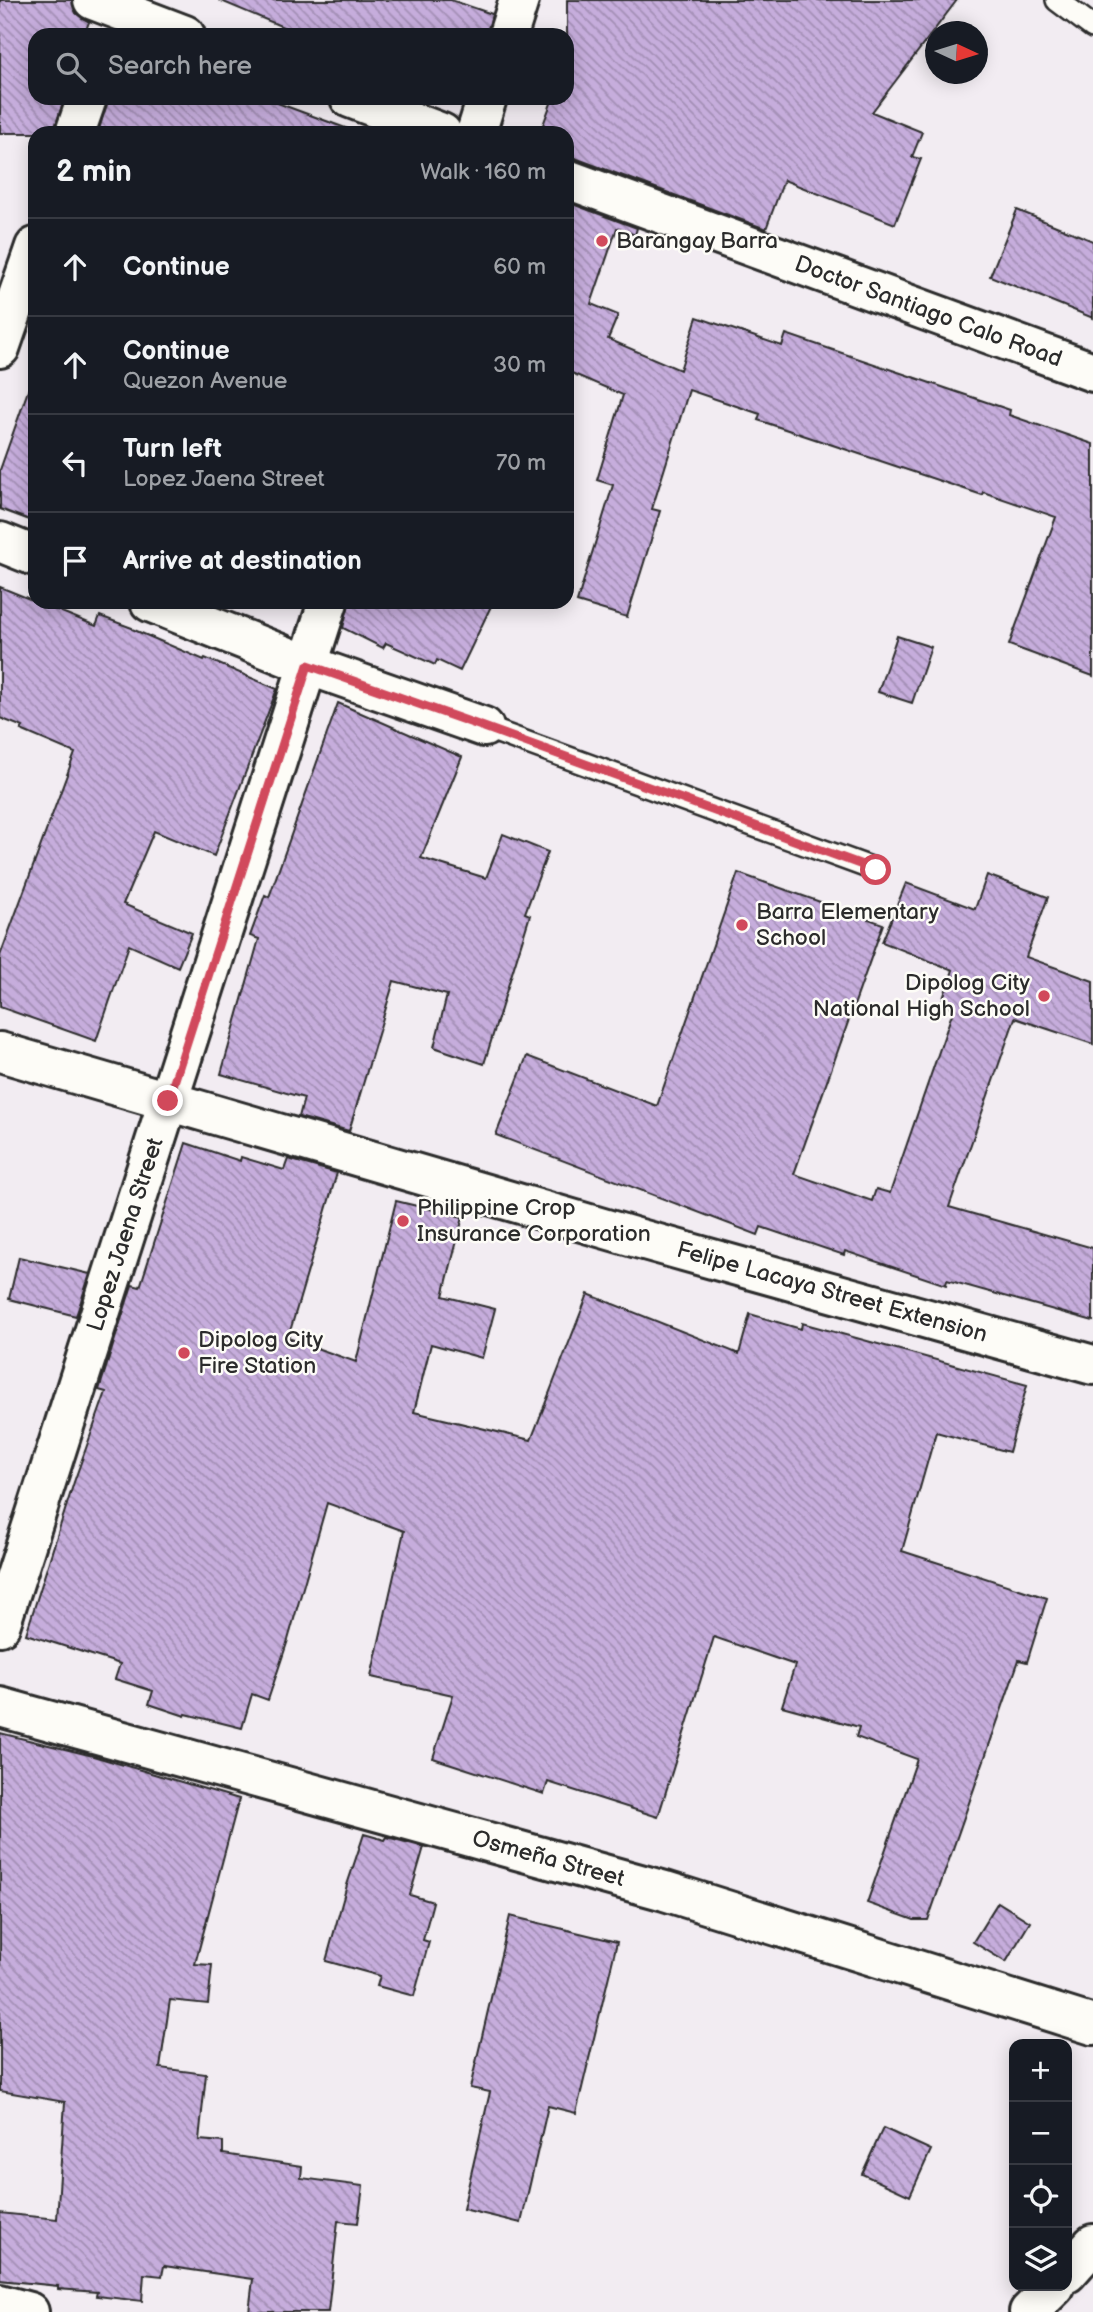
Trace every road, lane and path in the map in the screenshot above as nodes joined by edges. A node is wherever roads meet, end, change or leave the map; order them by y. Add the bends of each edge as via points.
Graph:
1 (519, 0) edge
2 (1056, 0) edge
3 (110, 11) edge
4 (1093, 27) edge
5 (163, 28) edge
6 (510, 28) edge
7 (85, 105) edge
8 (368, 105) edge
9 (485, 105) edge
10 (77, 126) edge
11 (424, 126) edge
12 (478, 126) edge
13 (574, 182) edge
14 (28, 267) edge
15 (0, 348) edge
16 (1093, 372) edge
17 (0, 542) edge
18 (28, 553) edge
19 (168, 609) edge
20 (326, 609) edge
21 (308, 665) junction
22 (484, 727) joint
23 (876, 870) dead end
24 (0, 1052) edge
25 (168, 1101) junction
26 (1093, 1365) edge
27 (0, 1626) edge
28 (0, 1707) edge
29 (1093, 2025) edge
30 (1093, 2244) edge
31 (1072, 2267) edge
32 (1050, 2291) edge
33 (0, 2304) edge
34 (29, 2312) edge
35 (1029, 2312) edge

1 - 6 street
2 - 4 lane
3 - 5 street
7 - 10 street
8 - 11 street
9 - 12 street
13 - 16 street, Doctor Santiago Calo Road
14 - 15 street
17 - 18 street
19 - 21 street
20 - 21 street, Lopez Jaena Street
21 - 22 street
21 - 25 street, Lopez Jaena Street
22 - 23 lane
24 - 25 street, Felipe Lacaya Street Extension
25 - 26 street, Felipe Lacaya Street Extension
25 - 27 street, Lopez Jaena Street
28 - 29 street, Osmeña Street via 665,1891
30 - 31 street
32 - 35 street
33 - 34 street

